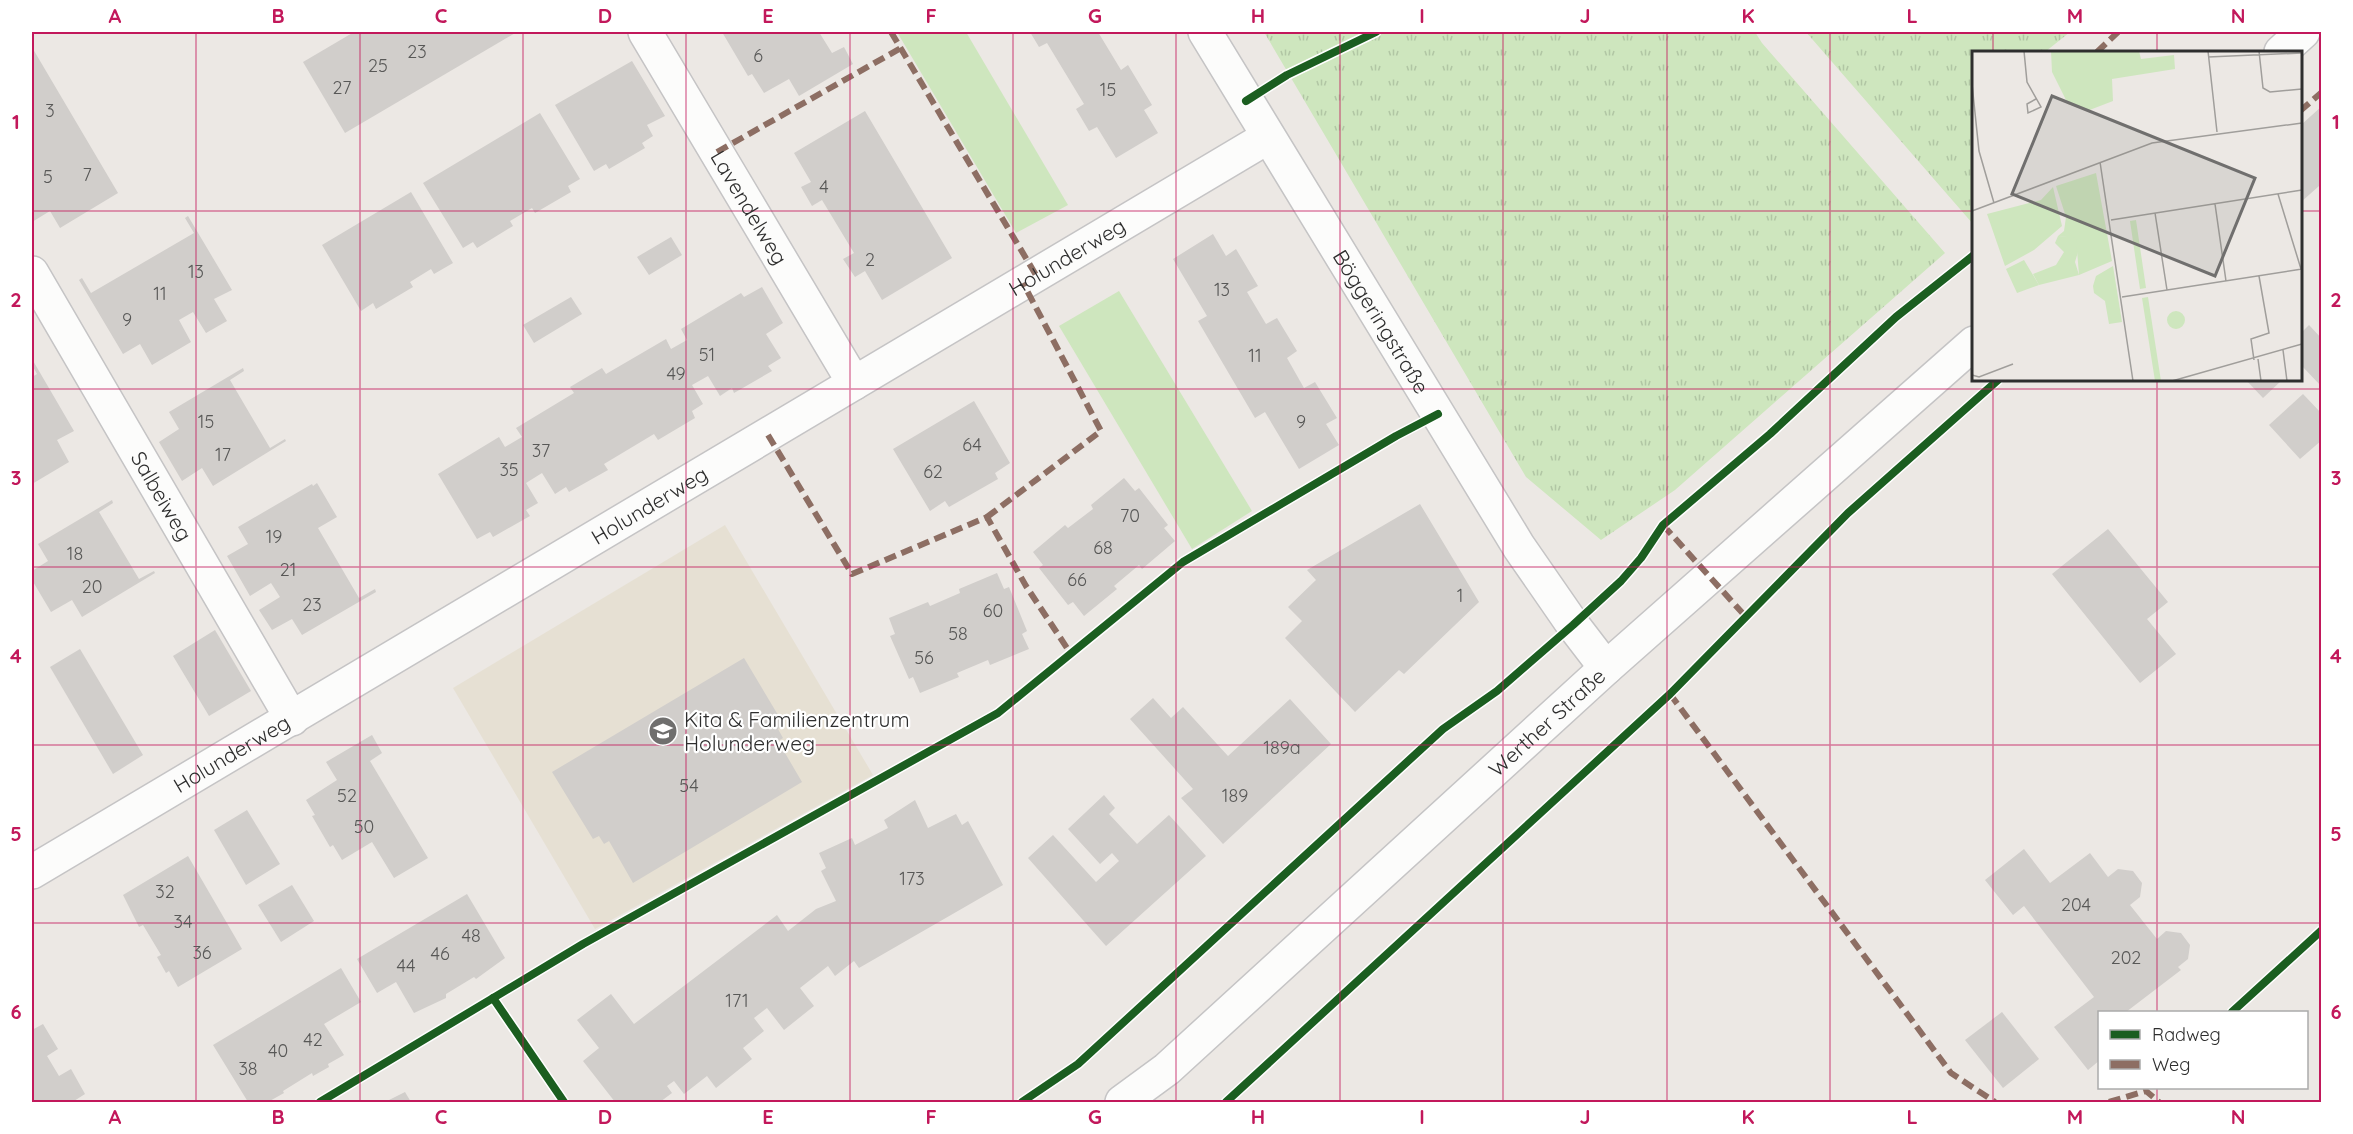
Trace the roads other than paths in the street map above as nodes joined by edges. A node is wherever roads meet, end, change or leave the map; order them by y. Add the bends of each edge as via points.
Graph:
1 (645, 32) edge
2 (1204, 32) edge
3 (2303, 32) edge
4 (2282, 51) edge
5 (1268, 137) junction
6 (32, 273) edge
7 (1972, 344) edge
8 (854, 383) junction
9 (1606, 668) junction
10 (292, 719) junction
11 (32, 872) edge
12 (1122, 1102) edge

1 - 8 street, Lavendelweg
2 - 5 street, Böggeringstraße
3 - 4 street
5 - 8 street, Holunderweg
5 - 9 street, Böggeringstraße via 1519,547
6 - 10 street, Salbeiweg
7 - 9 street, Werther Straße
8 - 10 street, Holunderweg
9 - 12 street, Werther Straße via 1176,1061
10 - 11 street, Holunderweg

